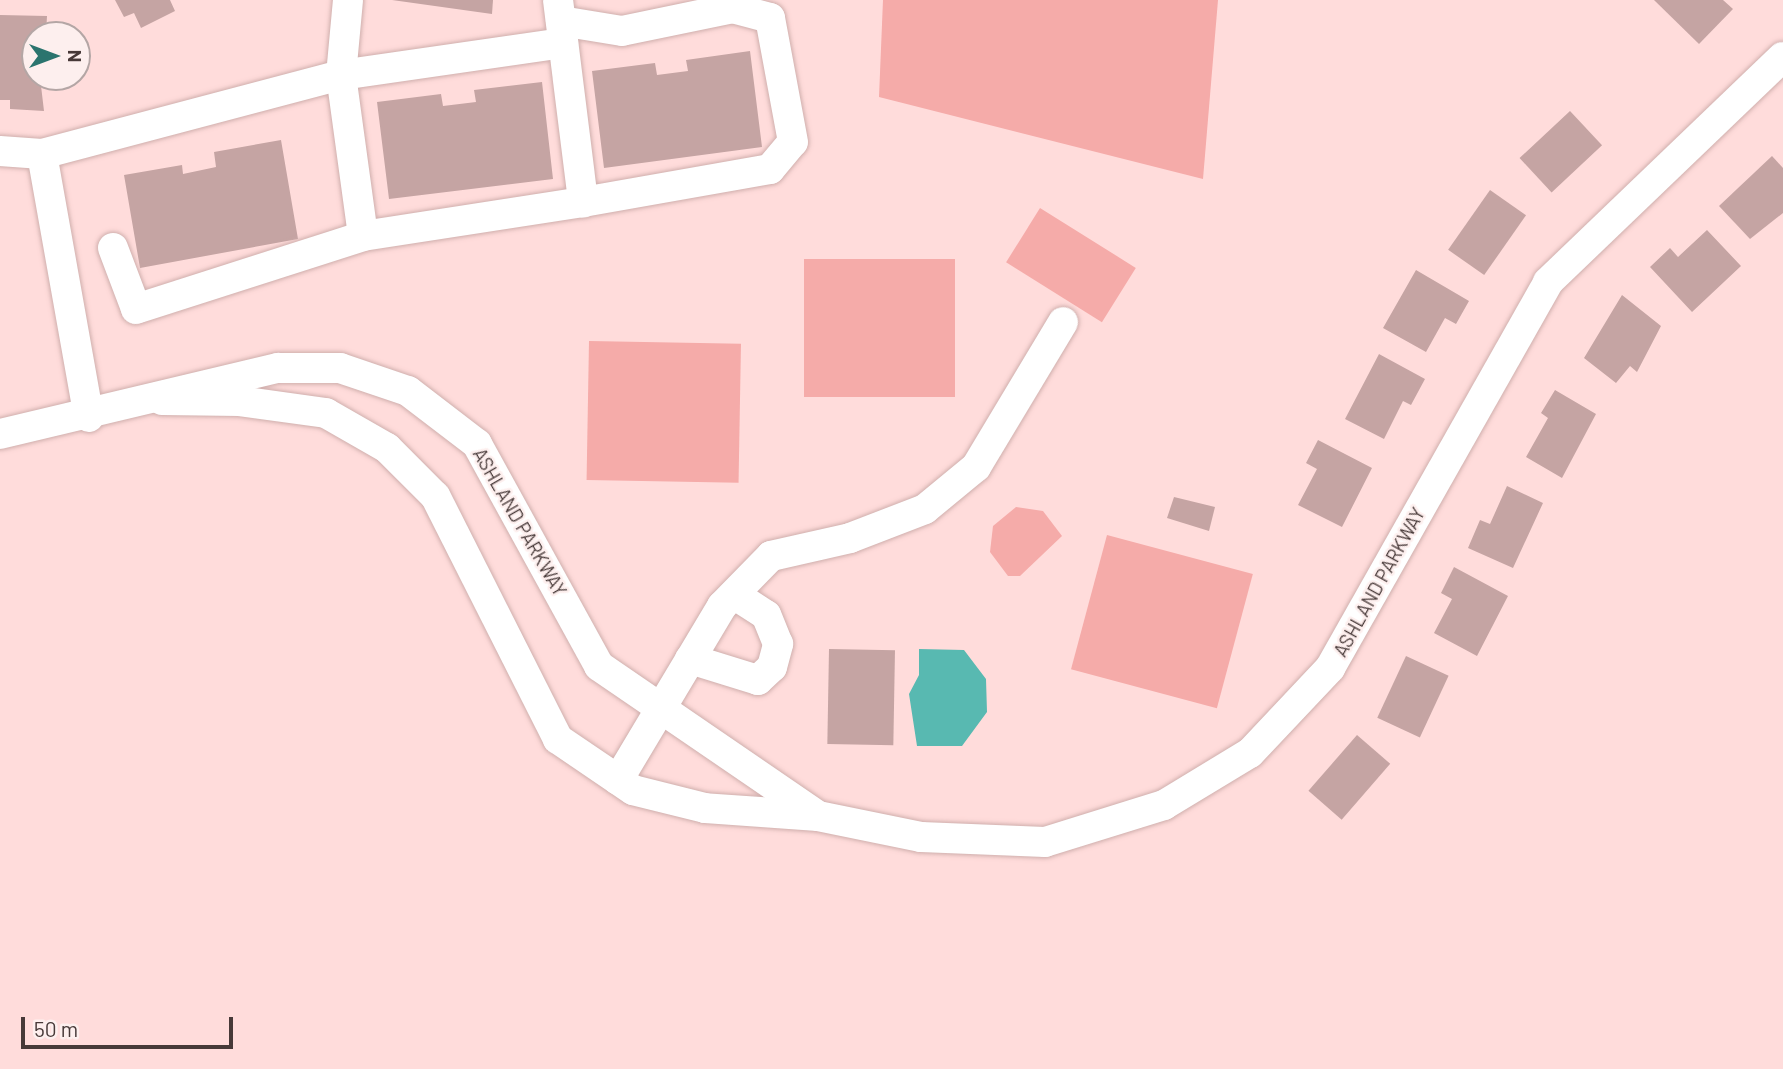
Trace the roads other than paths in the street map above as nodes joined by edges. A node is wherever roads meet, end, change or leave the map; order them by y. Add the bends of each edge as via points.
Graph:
1 (348, 0) edge
2 (561, 21) edge
3 (1783, 57) edge
4 (341, 75) junction
5 (0, 152) edge
6 (42, 154) junction
7 (583, 202) junction
8 (363, 236) junction
9 (113, 248) dead end
10 (1063, 322) dead end
11 (162, 400) junction
12 (89, 417) junction
13 (0, 434) edge
14 (734, 594) junction
15 (690, 659) junction
16 (660, 708) junction
17 (618, 780) junction
18 (818, 816) junction

1 - 4 street
2 - 4 street
2 - 7 street
2 - 7 street via 622,31 733,8 770,18 793,142 770,169
3 - 18 street, ASHLAND PARKWAY via 1548,282 1330,668 1250,753 1164,805 1045,842 922,837
4 - 6 street
4 - 8 street
5 - 6 street
6 - 12 street
7 - 8 street
8 - 9 street via 136,309
10 - 14 street via 976,467 925,509 850,538 771,556
11 - 12 street, ASHLAND PARKWAY
11 - 16 street, ASHLAND PARKWAY via 278,368 340,369 408,391 477,444 599,666
11 - 17 street, ASHLAND PARKWAY via 240,401 326,414 387,447 435,496 558,739
12 - 13 street, ASHLAND PARKWAY
14 - 15 street
14 - 15 street via 766,615 778,644 772,667 758,680
15 - 16 street
16 - 17 street
16 - 18 street, ASHLAND PARKWAY
17 - 18 street, ASHLAND PARKWAY via 633,790 705,808

